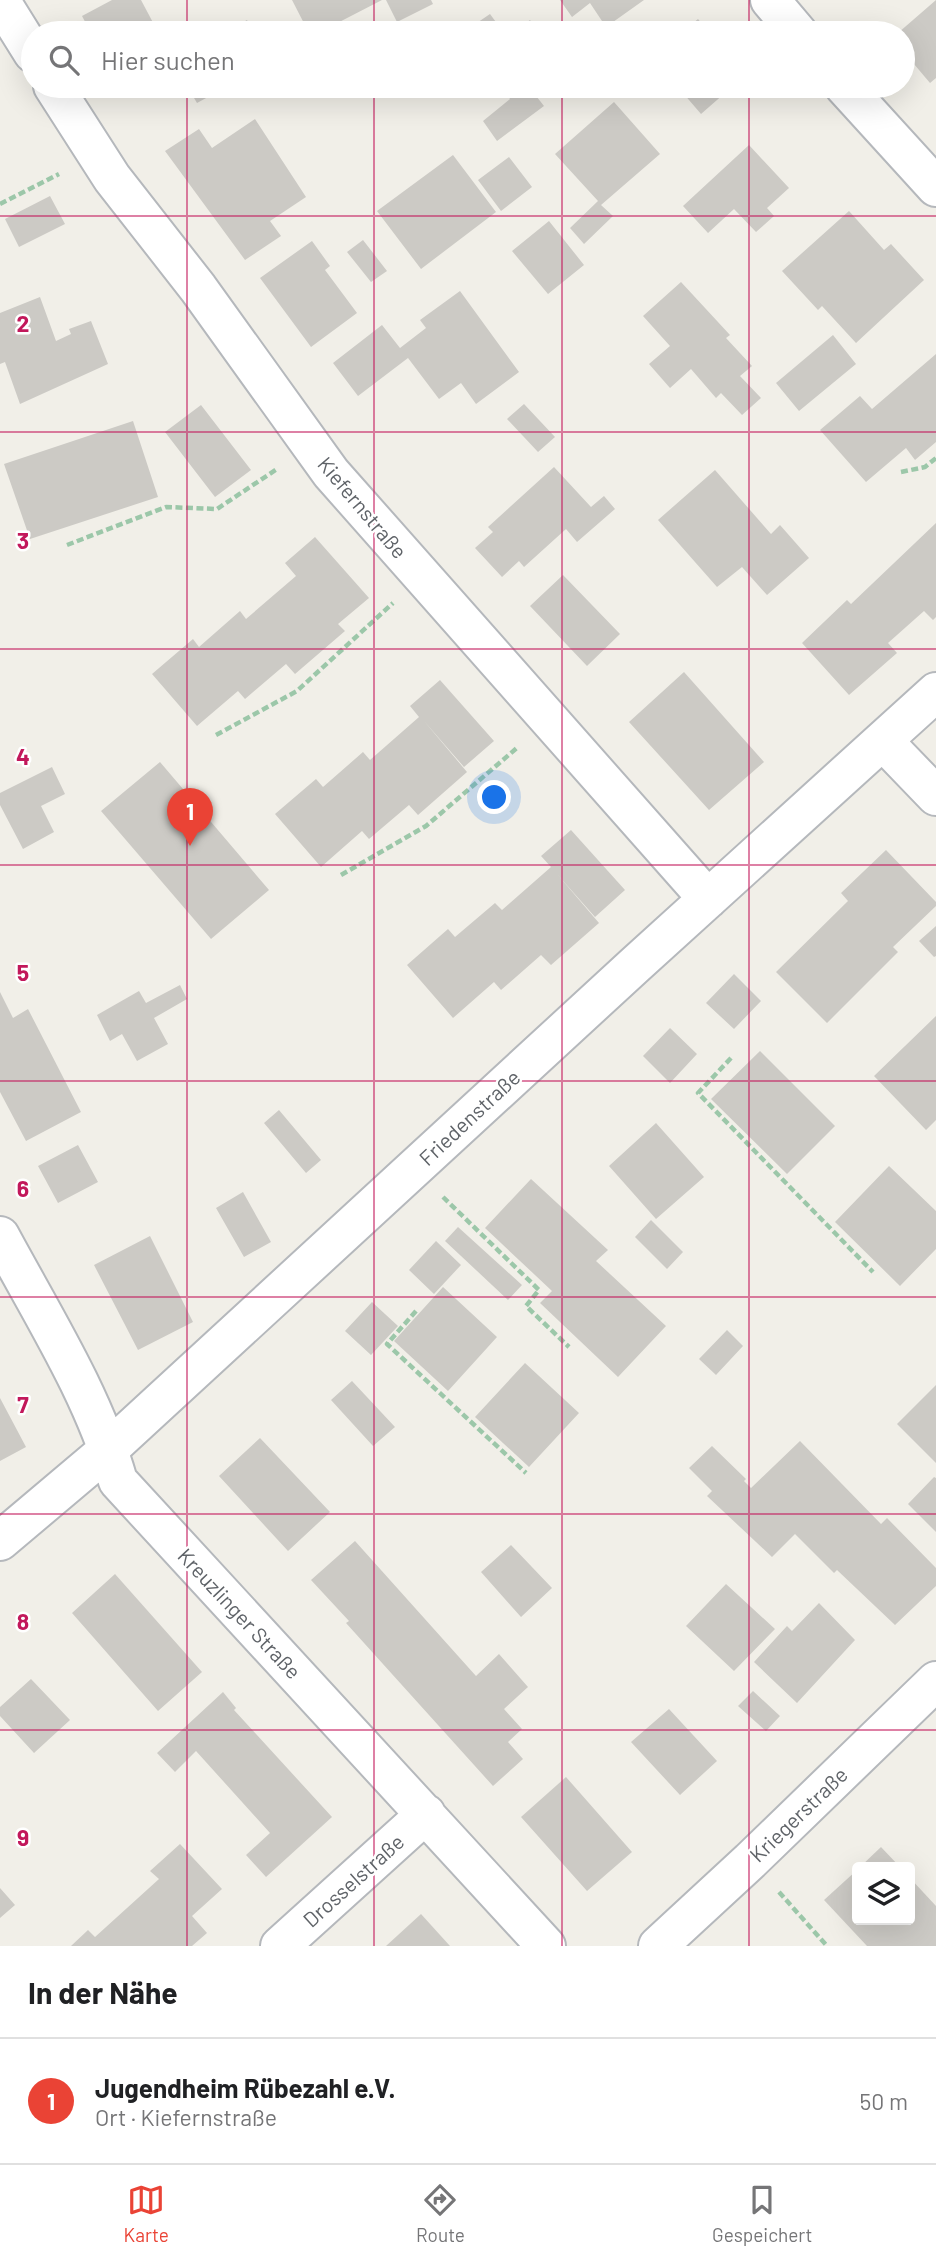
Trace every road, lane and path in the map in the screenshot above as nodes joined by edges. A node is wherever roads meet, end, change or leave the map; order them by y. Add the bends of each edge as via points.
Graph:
1 (0, 0) edge
2 (770, 0) edge
3 (787, 21) edge
4 (21, 34) edge
5 (60, 98) edge
6 (856, 98) edge
7 (96, 155) junction
8 (936, 187) edge
9 (0, 204) edge
10 (311, 445) junction
11 (936, 458) edge
12 (901, 472) dead end
13 (67, 545) dead end
14 (423, 577) junction
15 (936, 692) edge
16 (550, 720) junction
17 (216, 735) dead end
18 (883, 741) junction
19 (936, 796) edge
20 (341, 875) dead end
21 (708, 899) junction
22 (730, 1058) dead end
23 (413, 1168) junction
24 (0, 1236) edge
25 (873, 1272) dead end
26 (416, 1311) dead end
27 (569, 1346) dead end
28 (109, 1449) junction
29 (526, 1473) dead end
30 (0, 1541) edge
31 (936, 1681) edge
32 (426, 1814) junction
33 (772, 1885) dead end
34 (280, 1946) edge
35 (546, 1946) edge
36 (658, 1946) edge
37 (827, 1946) edge

1 - 4 street
2 - 3 street
5 - 7 street, Kiefernstraße
6 - 8 street
7 - 9 path
7 - 10 street, Kiefernstraße
10 - 13 path via 217,509 166,507
10 - 14 street, Kiefernstraße
11 - 12 path via 925,467
14 - 16 street, Kiefernstraße
14 - 17 path via 297,691
15 - 18 street, Friedenstraße
16 - 20 path via 426,826
16 - 21 street, Kiefernstraße
18 - 19 street
18 - 21 street, Friedenstraße
21 - 23 street, Friedenstraße
22 - 25 path via 698,1093
23 - 27 path via 539,1290 526,1306
23 - 28 street, Friedenstraße
24 - 28 street, Kreuzlinger Straße via 89,1402
26 - 29 path via 387,1344
28 - 30 street, Friedenstraße
28 - 32 street, Kreuzlinger Straße via 118,1481
31 - 36 street, Kriegerstraße
32 - 34 street, Drosselstraße
32 - 35 street, Kreuzlinger Straße
33 - 37 path

